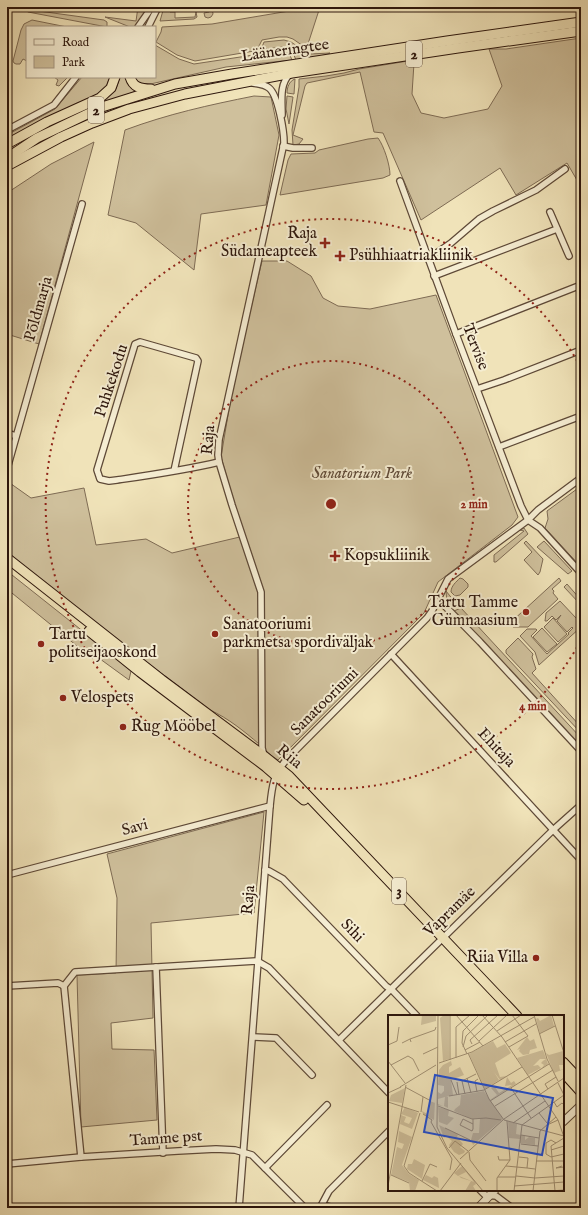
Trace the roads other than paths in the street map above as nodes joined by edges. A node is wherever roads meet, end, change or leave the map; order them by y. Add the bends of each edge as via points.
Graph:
1 (152, 7) edge
2 (158, 7) edge
3 (581, 22) edge
4 (139, 26) edge
5 (148, 26) edge
6 (581, 31) edge
7 (292, 73) junction
8 (75, 78) edge
9 (115, 78) edge
10 (130, 78) edge
11 (247, 81) junction
12 (158, 89) junction
13 (282, 125) junction
14 (7, 130) edge
15 (37, 138) junction
16 (7, 144) edge
17 (283, 146) junction
18 (312, 148) dead end
19 (7, 152) edge
20 (7, 158) edge
21 (7, 167) edge
22 (565, 169) dead end
23 (400, 181) dead end
24 (82, 204) dead end
25 (550, 212) dead end
26 (557, 229) junction
27 (569, 256) dead end
28 (428, 259) junction
29 (434, 276) junction
30 (581, 285) edge
31 (456, 334) junction
32 (581, 350) edge
33 (477, 389) junction
34 (581, 416) edge
35 (7, 432) edge
36 (16, 436) junction
37 (499, 446) junction
38 (219, 462) junction
39 (7, 469) edge
40 (174, 471) junction
41 (581, 478) edge
42 (528, 520) junction
43 (7, 558) edge
44 (7, 566) edge
45 (581, 573) edge
46 (438, 599) junction
47 (391, 654) junction
48 (581, 751) edge
49 (264, 756) junction
50 (278, 771) junction
51 (581, 805) edge
52 (270, 806) junction
53 (553, 830) junction
54 (581, 860) edge
55 (264, 870) junction
56 (7, 875) edge
57 (440, 939) junction
58 (257, 961) junction
59 (156, 967) junction
60 (7, 986) edge
61 (64, 986) junction
62 (390, 989) junction
63 (416, 1015) edge
64 (509, 1015) edge
65 (516, 1015) edge
66 (253, 1036) junction
67 (339, 1040) junction
68 (564, 1063) edge
69 (564, 1073) edge
70 (312, 1075) dead end
71 (581, 1081) edge
72 (388, 1091) edge
73 (581, 1092) edge
74 (327, 1105) dead end
75 (581, 1105) edge
76 (564, 1121) edge
77 (388, 1132) edge
78 (243, 1152) junction
79 (163, 1153) junction
80 (81, 1158) junction
81 (7, 1164) edge
82 (265, 1168) junction
83 (481, 1191) edge
84 (493, 1193) edge
85 (319, 1207) edge
86 (239, 1208) edge
87 (305, 1208) edge
88 (334, 1208) edge
89 (478, 1208) edge
90 (512, 1208) edge

1 - 4 street
2 - 5 street
3 - 12 highway, Lääneringtee / 2 via 232,74
6 - 7 highway, Lääneringtee / 2
7 - 11 highway, Lääneringtee / 2
7 - 13 street, Raja via 286,78 282,90
8 - 14 street via 54,105
9 - 16 highway via 112,88 100,98
10 - 12 highway via 137,87
11 - 13 street, Raja via 264,85 272,91
11 - 21 highway, Lääneringtee / 2 via 129,109 92,123
12 - 15 highway, Lääneringtee / 2 via 102,107
13 - 17 street, Raja
15 - 19 highway
15 - 20 highway, Lääneringtee / 2
17 - 18 street
17 - 38 street, Raja via 219,440
22 - 28 street via 536,190 479,219
23 - 28 street, Tervise
24 - 36 street, Põldmarja
25 - 26 street
26 - 27 street
26 - 29 street
28 - 29 street, Tervise
29 - 31 street, Tervise
30 - 31 street
31 - 33 street, Tervise
32 - 33 street
33 - 37 street, Tervise
34 - 37 street
35 - 36 street
36 - 39 street, Põldmarja
37 - 42 street, Tervise
38 - 40 street, Puhkekodu
38 - 49 street, Raja via 261,592
40 - 40 street, Puhkekodu via 109,481 100,479 98,470 135,344 140,342 196,358 198,361
41 - 42 street, Sanatooriumi
42 - 45 street via 540,528
42 - 46 street, Sanatooriumi via 448,579
43 - 49 highway, Riia / 3 via 162,680
44 - 50 highway, Riia / 3 via 140,672
46 - 47 street, Sanatooriumi via 427,618
46 - 48 street
47 - 50 street, Sanatooriumi
47 - 53 street, Ehitaja
49 - 50 highway, Riia / 3
50 - 52 street, Raja via 273,780
50 - 57 highway, Riia / 3 via 294,781
51 - 53 street, Vapramäe
52 - 55 street, Raja
52 - 56 street, Savi
53 - 54 street, Ehitaja
53 - 57 street, Vapramäe
55 - 58 street, Raja
55 - 62 street, Sihi via 283,879
57 - 62 street, Vapramäe
57 - 64 highway, Riia / 3
57 - 65 highway, Riia / 3
58 - 59 street
58 - 66 street, Raja
58 - 67 street via 269,968
59 - 61 street via 76,972
59 - 79 street
60 - 61 street via 58,983
61 - 80 street
62 - 63 street, Sihi
62 - 67 street, Vapramäe
66 - 70 street via 276,1038
66 - 78 street, Raja
67 - 72 street
68 - 71 highway
69 - 73 highway
74 - 82 street
75 - 76 street
77 - 85 street via 329,1191
78 - 79 street, Tamme pst via 216,1149
78 - 82 street, Tamme pst via 252,1155
78 - 86 street, Raja
79 - 80 street, Tamme pst
80 - 81 street, Tamme pst
82 - 87 street, Tamme pst
83 - 84 street via 485,1195
84 - 89 street
84 - 90 street
85 - 88 street

